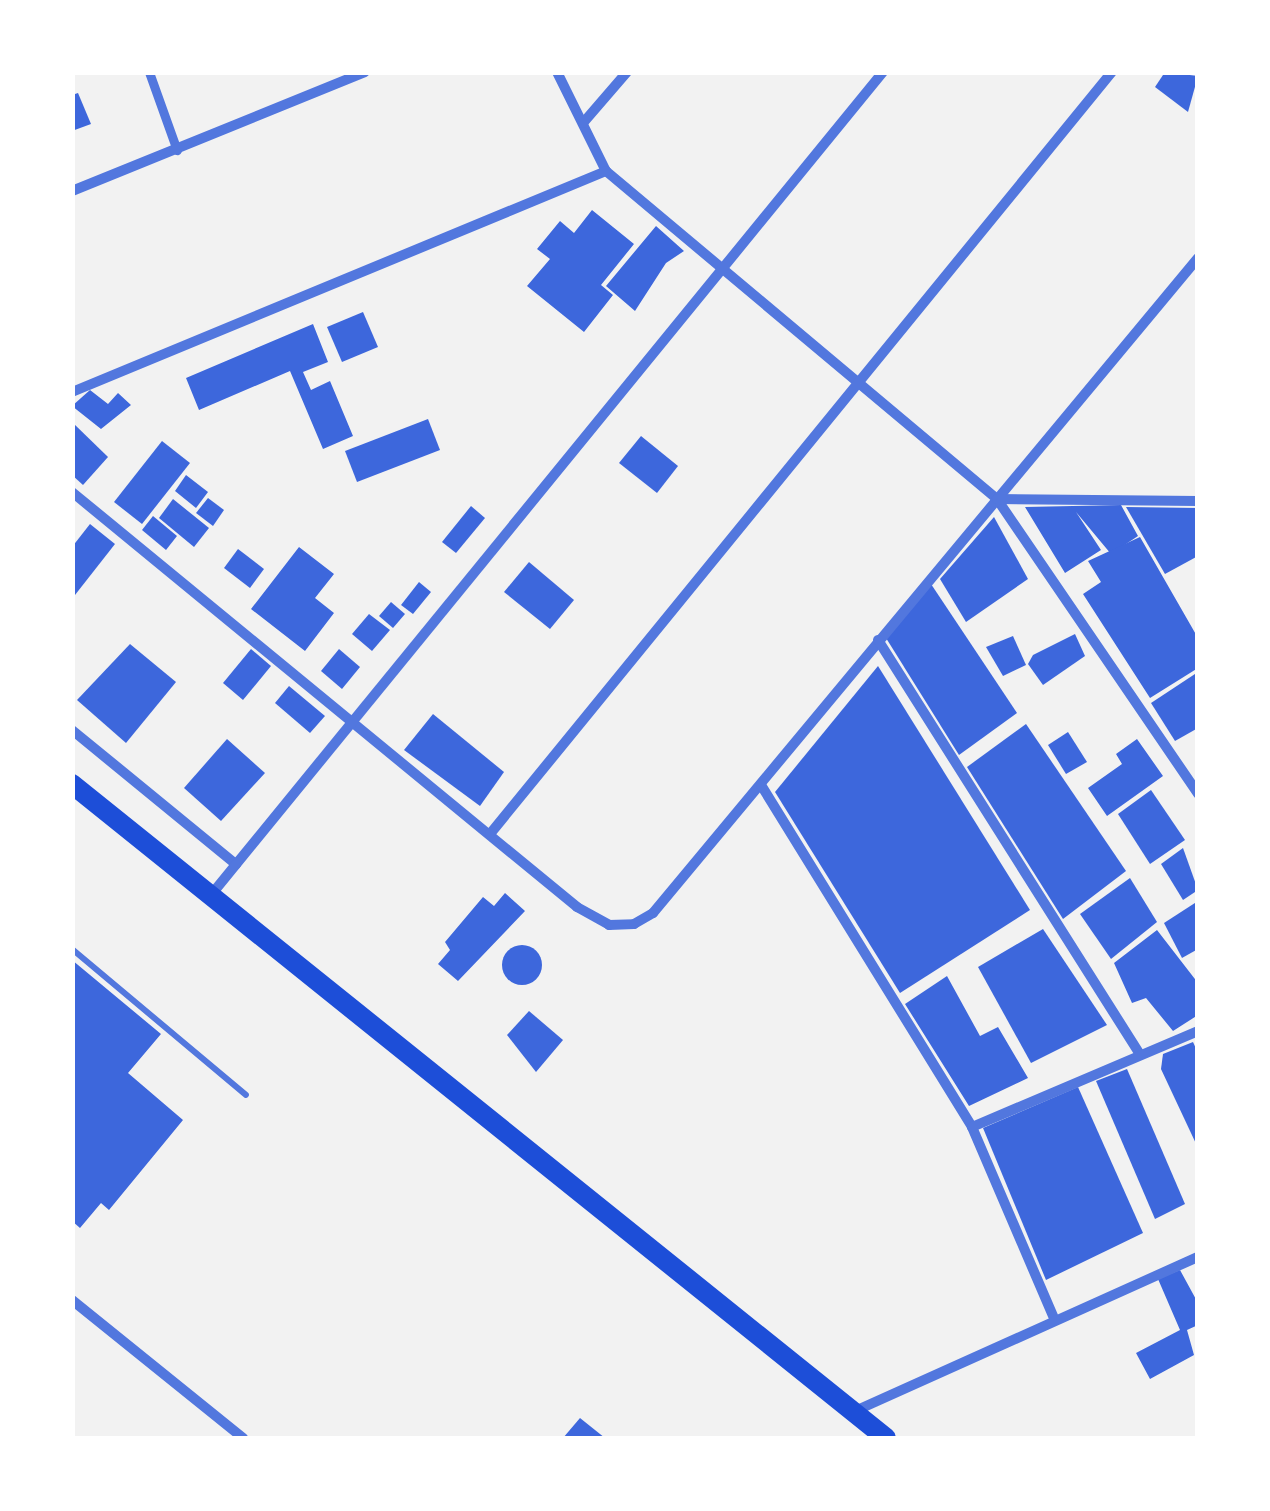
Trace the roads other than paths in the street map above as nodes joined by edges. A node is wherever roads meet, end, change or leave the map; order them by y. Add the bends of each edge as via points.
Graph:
1 (149, 72) edge
2 (366, 72) edge
3 (558, 72) edge
4 (626, 72) edge
5 (883, 72) edge
6 (1112, 72) edge
7 (583, 123) junction
8 (176, 150) junction
9 (606, 171) junction
10 (72, 191) edge
11 (1198, 258) edge
12 (719, 266) junction
13 (860, 378) junction
14 (72, 392) edge
15 (72, 492) edge
16 (997, 500) junction
17 (1198, 501) edge
18 (878, 640) junction
19 (357, 720) junction
20 (72, 730) edge
21 (72, 784) edge
22 (761, 785) junction
23 (1198, 794) edge
24 (490, 834) junction
25 (236, 864) junction
26 (211, 895) junction
27 (72, 949) edge
28 (1198, 1031) edge
29 (1140, 1054) junction
30 (246, 1095) dead end
31 (972, 1127) junction
32 (1198, 1257) edge
33 (72, 1300) edge
34 (1054, 1316) junction
35 (854, 1412) junction
36 (243, 1438) edge
37 (886, 1438) edge

1 - 8 street
2 - 8 street
3 - 7 street
4 - 7 street
5 - 12 street
6 - 13 street
7 - 9 street
8 - 10 street
9 - 12 street
9 - 14 street
11 - 16 street
12 - 13 street
12 - 19 street
13 - 16 street
13 - 24 street
15 - 19 street
16 - 17 street
16 - 18 street
16 - 23 street
18 - 22 street
18 - 29 street
19 - 24 street
19 - 25 street
20 - 25 street
21 - 26 main road
22 - 24 street via 634,924 609,925 578,907
22 - 31 street
25 - 26 street
26 - 35 main road
27 - 30 lane
28 - 29 street
29 - 31 street
31 - 34 street
32 - 34 street
33 - 36 street
34 - 35 street
35 - 37 main road

